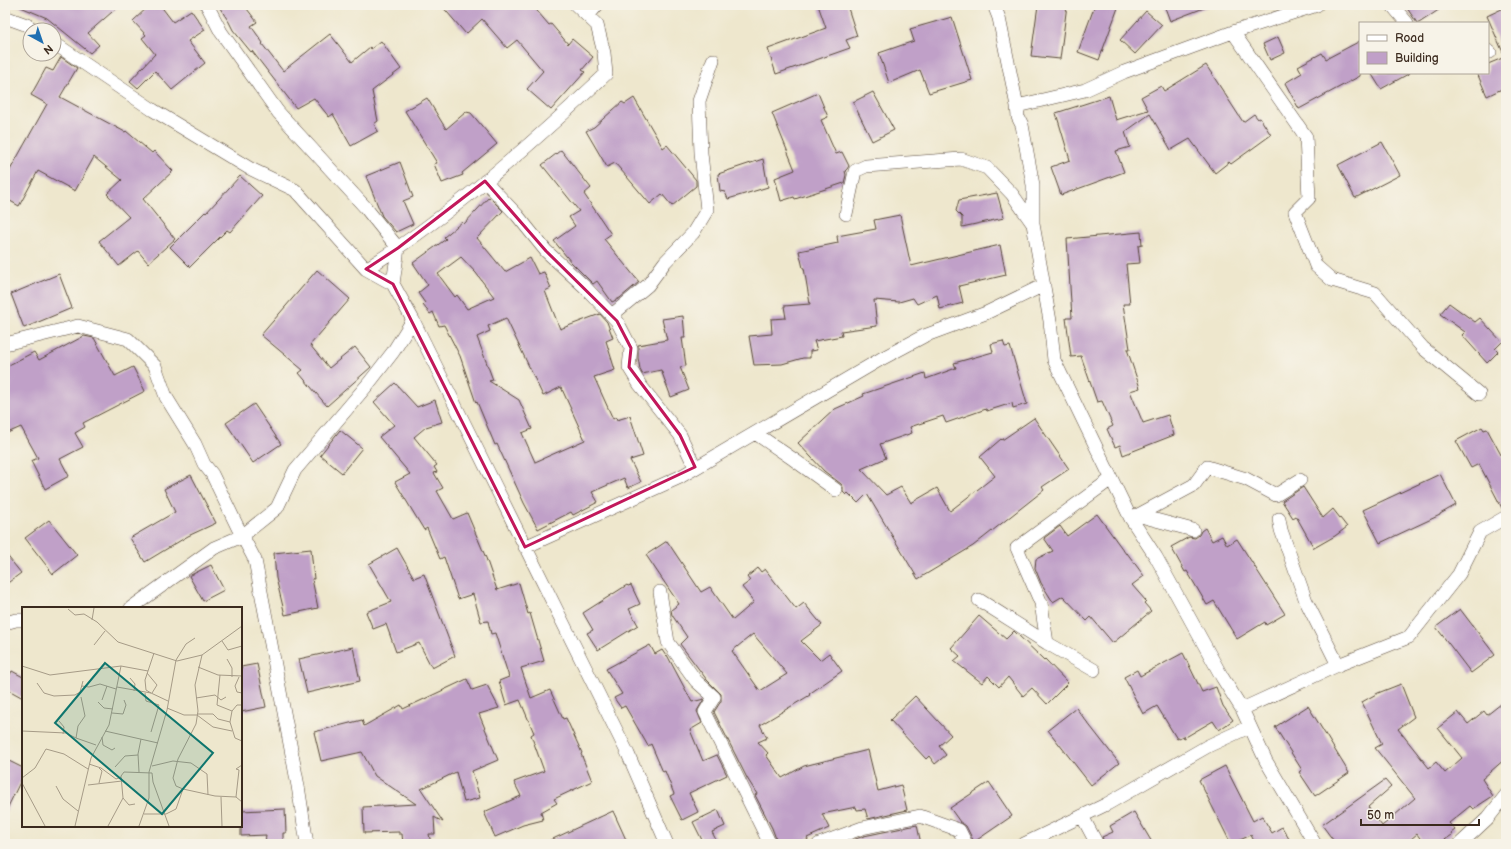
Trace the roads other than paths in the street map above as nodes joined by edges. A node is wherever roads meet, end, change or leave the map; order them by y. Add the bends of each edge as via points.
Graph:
1 (207, 5) edge
2 (576, 5) edge
3 (597, 5) edge
4 (994, 5) edge
5 (1317, 5) edge
6 (1392, 5) edge
7 (588, 16) junction
8 (5, 17) edge
9 (1406, 22) edge
10 (22, 23) edge
11 (1233, 32) junction
12 (62, 48) edge
13 (713, 60) dead end
14 (1017, 106) junction
15 (485, 181) junction
16 (846, 214) dead end
17 (1033, 224) junction
18 (398, 248) junction
19 (366, 269) junction
20 (393, 284) junction
21 (1044, 285) junction
22 (612, 315) junction
23 (413, 320) junction
24 (5, 344) edge
25 (1479, 394) dead end
26 (755, 433) junction
27 (695, 468) junction
28 (1111, 479) junction
29 (1300, 480) dead end
30 (836, 490) dead end
31 (1134, 517) junction
32 (1506, 517) edge
33 (1279, 519) dead end
34 (1193, 530) dead end
35 (242, 536) junction
36 (524, 547) junction
37 (660, 592) dead end
38 (979, 600) dead end
39 (132, 607) edge
40 (22, 620) edge
41 (5, 623) edge
42 (1047, 643) junction
43 (1338, 665) junction
44 (1094, 670) dead end
45 (1242, 709) junction
46 (1249, 727) junction
47 (1506, 795) edge
48 (1082, 816) junction
49 (307, 844) edge
50 (667, 844) edge
51 (770, 844) edge
52 (819, 844) edge
53 (966, 844) edge
54 (1024, 844) edge
55 (1097, 844) edge
56 (1315, 844) edge
57 (1460, 844) edge

1 - 18 street via 221,32 278,112
2 - 7 street
3 - 7 street
4 - 14 street
5 - 11 street
6 - 9 street
7 - 15 street via 597,25 606,74
8 - 10 street
11 - 14 street via 1124,72 1084,90
11 - 25 street via 1306,137 1309,198 1295,212 1316,266 1332,280 1375,293 1423,348
12 - 19 street via 159,114 249,168 295,190
13 - 22 street via 699,101 707,210 693,233 665,262 648,285
14 - 17 street via 1033,185
15 - 18 street
15 - 22 street via 546,251
16 - 17 street via 856,171 866,166 961,159 986,168 1012,194
17 - 21 street
18 - 19 street
18 - 20 street
19 - 20 street
20 - 23 street
21 - 26 street via 986,313 924,336
21 - 28 street via 1054,360
22 - 27 street via 631,348 629,367 680,435
23 - 35 street via 369,383 295,470 277,508
23 - 36 street
24 - 35 street via 78,326 128,339 156,366 166,397 212,474
26 - 27 street
26 - 30 street
27 - 36 street
28 - 31 street
28 - 42 street via 1017,548 1041,603
29 - 31 street via 1276,495 1246,479 1207,467 1194,485
31 - 34 street
31 - 45 street
32 - 43 street via 1480,532 1459,574 1409,637
33 - 43 street via 1306,600
35 - 39 street via 214,548
35 - 49 street via 255,560
36 - 50 street via 628,754
37 - 51 street via 668,642 696,681 714,697 705,712
38 - 42 street
40 - 41 street
42 - 44 street
43 - 45 street
45 - 46 street
46 - 48 street via 1208,746
46 - 56 street
47 - 57 street via 1488,818
48 - 54 street
48 - 55 street
52 - 53 street via 862,828 920,816 959,830

